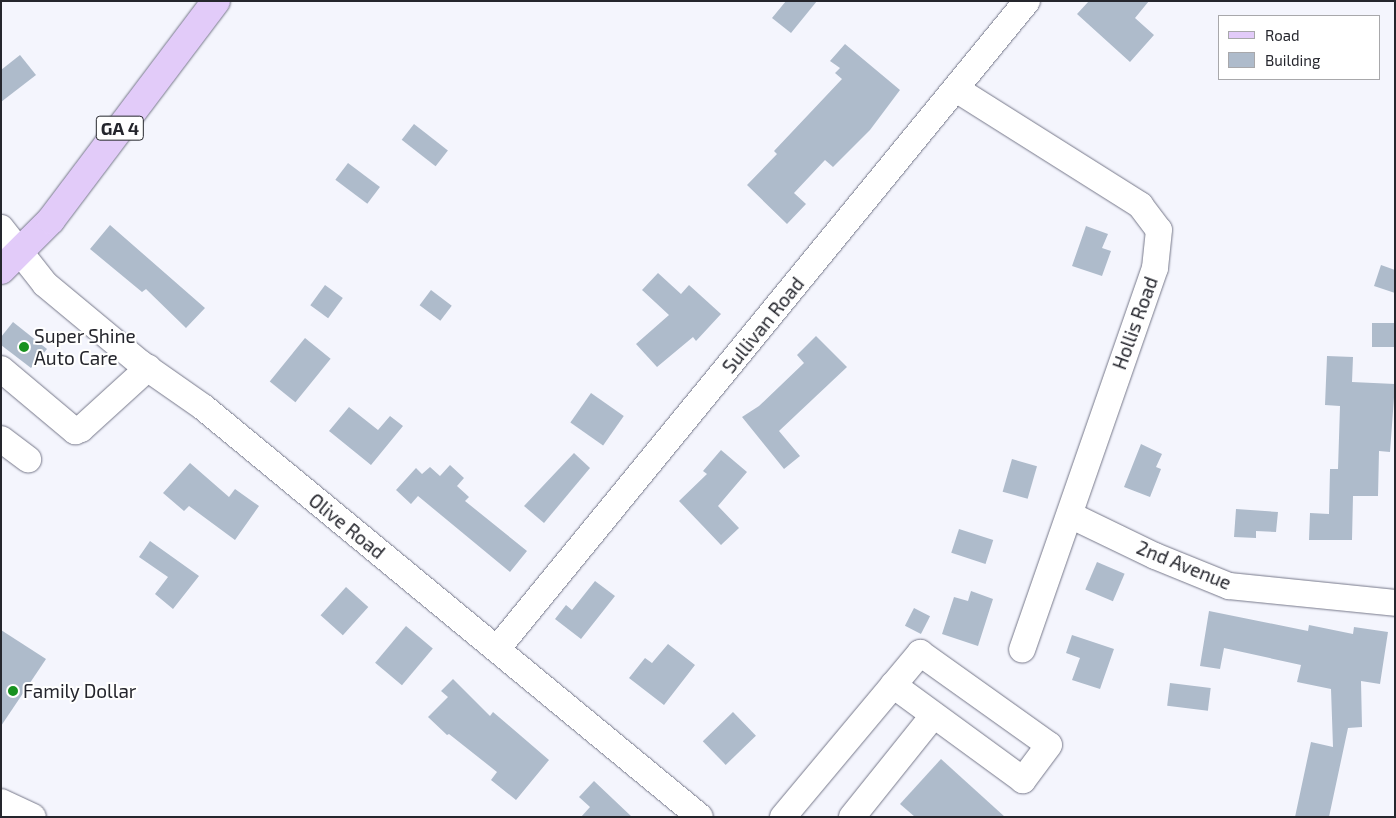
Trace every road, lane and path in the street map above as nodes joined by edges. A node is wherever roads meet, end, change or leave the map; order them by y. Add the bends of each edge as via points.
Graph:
1 (216, 1) edge
2 (1027, 1) edge
3 (956, 89) junction
4 (1, 228) edge
5 (20, 251) junction
6 (1, 270) edge
7 (148, 368) junction
8 (1, 369) edge
9 (1, 439) edge
10 (28, 459) dead end
11 (1070, 514) junction
12 (1395, 603) edge
13 (497, 649) junction
14 (1022, 649) dead end
15 (893, 686) junction
16 (933, 716) junction
17 (1, 802) edge
18 (33, 817) edge
19 (700, 817) edge
20 (783, 817) edge
21 (852, 817) edge

1 - 5 main road, GA 4 via 51,220
2 - 3 street, Sullivan Road
3 - 11 street, Hollis Road via 1140,205 1159,230 1156,268
3 - 13 street, Sullivan Road
4 - 5 street, Olive Road
5 - 6 main road, GA 4
5 - 7 street, Olive Road via 45,284
7 - 8 street via 75,431
7 - 13 street, Olive Road via 203,407
9 - 10 street
11 - 12 street, 2nd Avenue via 1155,556 1229,586
11 - 14 street, Hollis Road
13 - 19 street, Olive Road
15 - 16 street
15 - 16 street via 920,653 1049,745 1023,780
15 - 20 street
16 - 21 street
17 - 18 street

